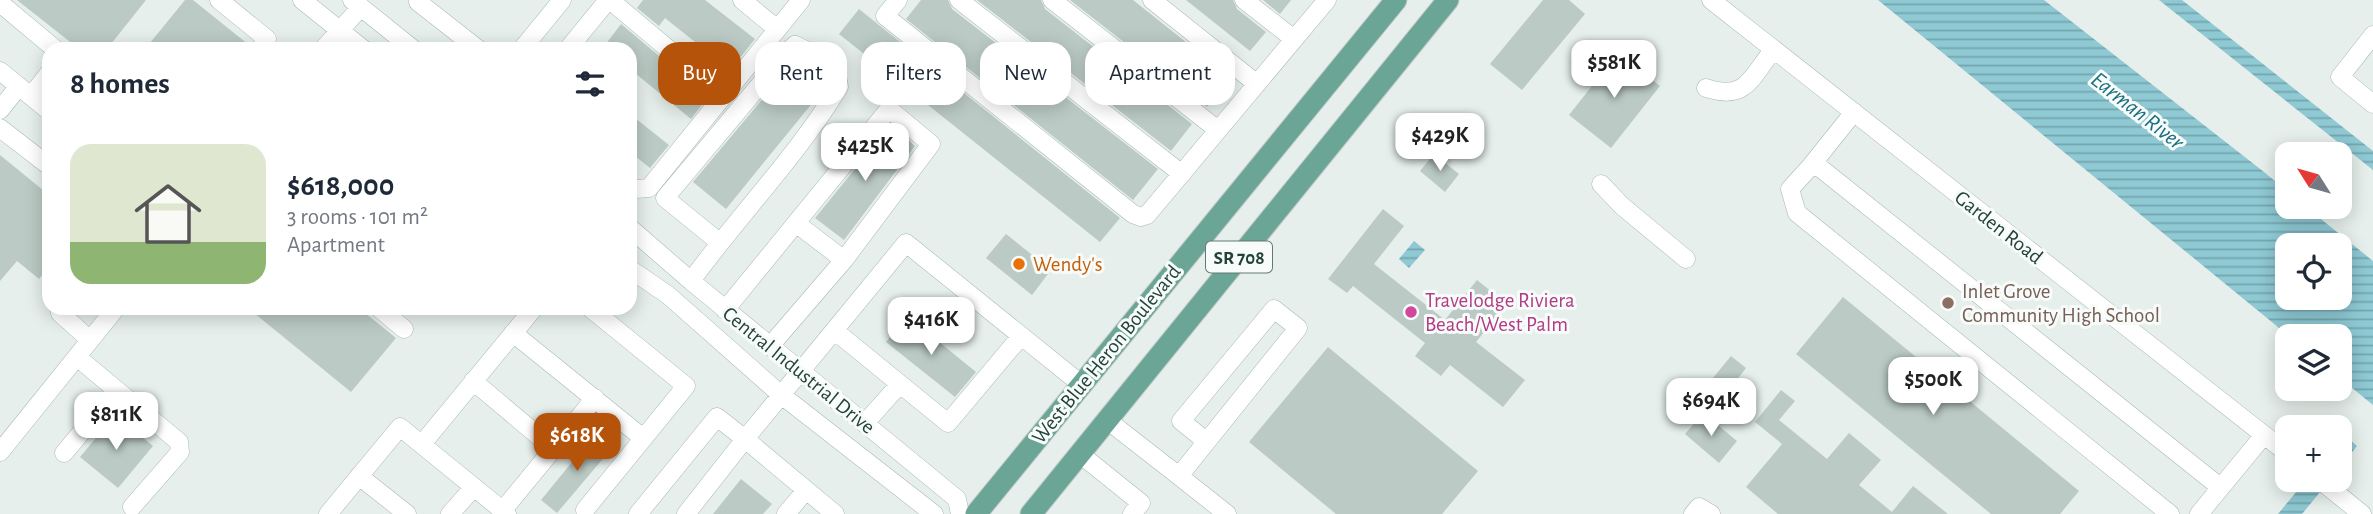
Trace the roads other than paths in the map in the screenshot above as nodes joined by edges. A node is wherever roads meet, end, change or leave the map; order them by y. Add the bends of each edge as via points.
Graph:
1 (219, 0) edge
2 (302, 0) edge
3 (562, 0) edge
4 (609, 0) edge
5 (742, 0) edge
6 (801, 0) edge
7 (898, 0) edge
8 (959, 0) edge
9 (1052, 0) edge
10 (1152, 0) edge
11 (1244, 0) edge
12 (1327, 0) edge
13 (1396, 0) edge
14 (1448, 0) edge
15 (1710, 0) edge
16 (0, 2) edge
17 (418, 2) dead end
18 (357, 3) edge
19 (338, 29) junction
20 (777, 29) junction
21 (2373, 35) edge
22 (1294, 39) junction
23 (47, 42) edge
24 (266, 42) edge
25 (328, 42) edge
26 (354, 42) edge
27 (404, 42) edge
28 (469, 42) edge
29 (528, 42) edge
30 (574, 42) edge
31 (659, 42) edge
32 (1773, 50) junction
33 (0, 71) edge
34 (741, 73) edge
35 (42, 78) edge
36 (1257, 84) junction
37 (1706, 88) dead end
38 (25, 91) junction
39 (2373, 103) edge
40 (42, 105) edge
41 (715, 105) edge
42 (0, 110) edge
43 (1854, 113) junction
44 (0, 128) edge
45 (1218, 130) junction
46 (42, 161) edge
47 (1810, 167) junction
48 (1182, 173) junction
49 (1601, 184) dead end
50 (637, 189) edge
51 (797, 223) junction
52 (637, 234) edge
53 (719, 242) junction
54 (1686, 259) dead end
55 (844, 260) junction
56 (637, 274) edge
57 (691, 281) junction
58 (725, 310) junction
59 (62, 315) edge
60 (110, 315) edge
61 (387, 315) edge
62 (528, 315) edge
63 (599, 315) edge
64 (404, 329) dead end
65 (835, 331) junction
66 (513, 332) junction
67 (1021, 336) junction
68 (90, 340) junction
69 (770, 346) junction
70 (77, 357) junction
71 (800, 371) junction
72 (473, 381) junction
73 (900, 384) junction
74 (1081, 384) junction
75 (113, 387) junction
76 (780, 394) junction
77 (595, 398) junction
78 (1107, 420) junction
79 (865, 423) junction
80 (2264, 435) junction
81 (643, 438) junction
82 (745, 439) junction
83 (1206, 441) junction
84 (422, 444) junction
85 (2275, 444) edge
86 (554, 449) junction
87 (0, 452) edge
88 (64, 453) dead end
89 (1080, 454) junction
90 (359, 476) junction
91 (1178, 476) junction
92 (474, 487) junction
93 (2220, 487) junction
94 (806, 490) junction
95 (2335, 492) edge
96 (132, 507) dead end
97 (1142, 510) edge
98 (505, 512) edge
99 (585, 513) edge
100 (328, 514) edge
101 (407, 514) edge
102 (450, 514) edge
103 (638, 514) edge
104 (686, 514) edge
105 (786, 514) edge
106 (835, 514) edge
107 (934, 514) edge
108 (960, 514) edge
109 (976, 514) edge
110 (1033, 514) edge
111 (1227, 514) edge
112 (1693, 514) edge
113 (1711, 514) edge
114 (2170, 514) edge
115 (2199, 514) edge
116 (2362, 514) edge

1 - 24 street via 268,39
2 - 19 street
3 - 29 street
4 - 30 street
4 - 31 street
5 - 20 street
6 - 20 street
7 - 48 street via 885,16 1133,214 1147,215
8 - 48 street
9 - 45 street
10 - 36 street
11 - 22 street
12 - 22 street
13 - 74 main road, West Blue Heron Boulevard / SR 708
14 - 78 main road, West Blue Heron Boulevard / SR 708
15 - 32 street, Garden Road
16 - 23 street
17 - 28 street
18 - 19 street
18 - 27 street
19 - 25 street
19 - 26 street
20 - 34 street
21 - 39 street via 2340,77
22 - 36 street
32 - 37 street via 1741,90 1725,94
32 - 43 street, Garden Road
33 - 38 street
35 - 38 street
36 - 45 street
38 - 40 street
38 - 42 street
41 - 50 street via 649,188
43 - 47 street
43 - 80 street, Garden Road
44 - 46 street
45 - 48 street
47 - 93 street via 1819,167
47 - 114 street via 1790,189 1797,213
49 - 54 street
51 - 55 street
51 - 55 street via 889,109 931,144
51 - 58 street
52 - 57 street, Central Industrial Drive
53 - 53 street via 665,198 795,45 836,70 839,87 819,120
53 - 57 street
55 - 69 street
56 - 76 street, Central Industrial Drive via 706,326
57 - 58 street, Central Industrial Drive
58 - 69 street, Central Industrial Drive
59 - 68 street
60 - 68 street
61 - 64 street
62 - 66 street
63 - 81 street via 686,386
65 - 67 street via 906,243
65 - 71 street
65 - 73 street
66 - 72 street
66 - 77 street
67 - 73 street via 948,424
67 - 74 street
68 - 70 street
69 - 71 street, Central Industrial Drive
70 - 75 street
70 - 87 street
71 - 76 street
71 - 79 street, Central Industrial Drive
72 - 84 street
72 - 86 street
73 - 79 street
74 - 109 main road, West Blue Heron Boulevard / SR 708
75 - 88 street via 112,396
75 - 96 street via 179,442 180,452
76 - 82 street
76 - 107 street, Central Industrial Drive
77 - 81 street
77 - 86 street
78 - 89 main road, West Blue Heron Boulevard / SR 708
78 - 91 street
79 - 108 street, Central Industrial Drive via 957,499
80 - 85 street, Garden Road
80 - 93 street
81 - 99 street
82 - 94 street
82 - 103 street via 717,417
82 - 104 street
83 - 83 street via 1298,328 1274,309 1181,421
83 - 91 street
84 - 90 street via 400,427
84 - 92 street
86 - 98 street
89 - 97 street
89 - 110 main road, West Blue Heron Boulevard / SR 708
90 - 100 street
90 - 101 street
91 - 111 street
92 - 98 street
92 - 102 street
93 - 115 street
94 - 105 street
94 - 106 street
95 - 116 street
112 - 113 street via 1699,507

